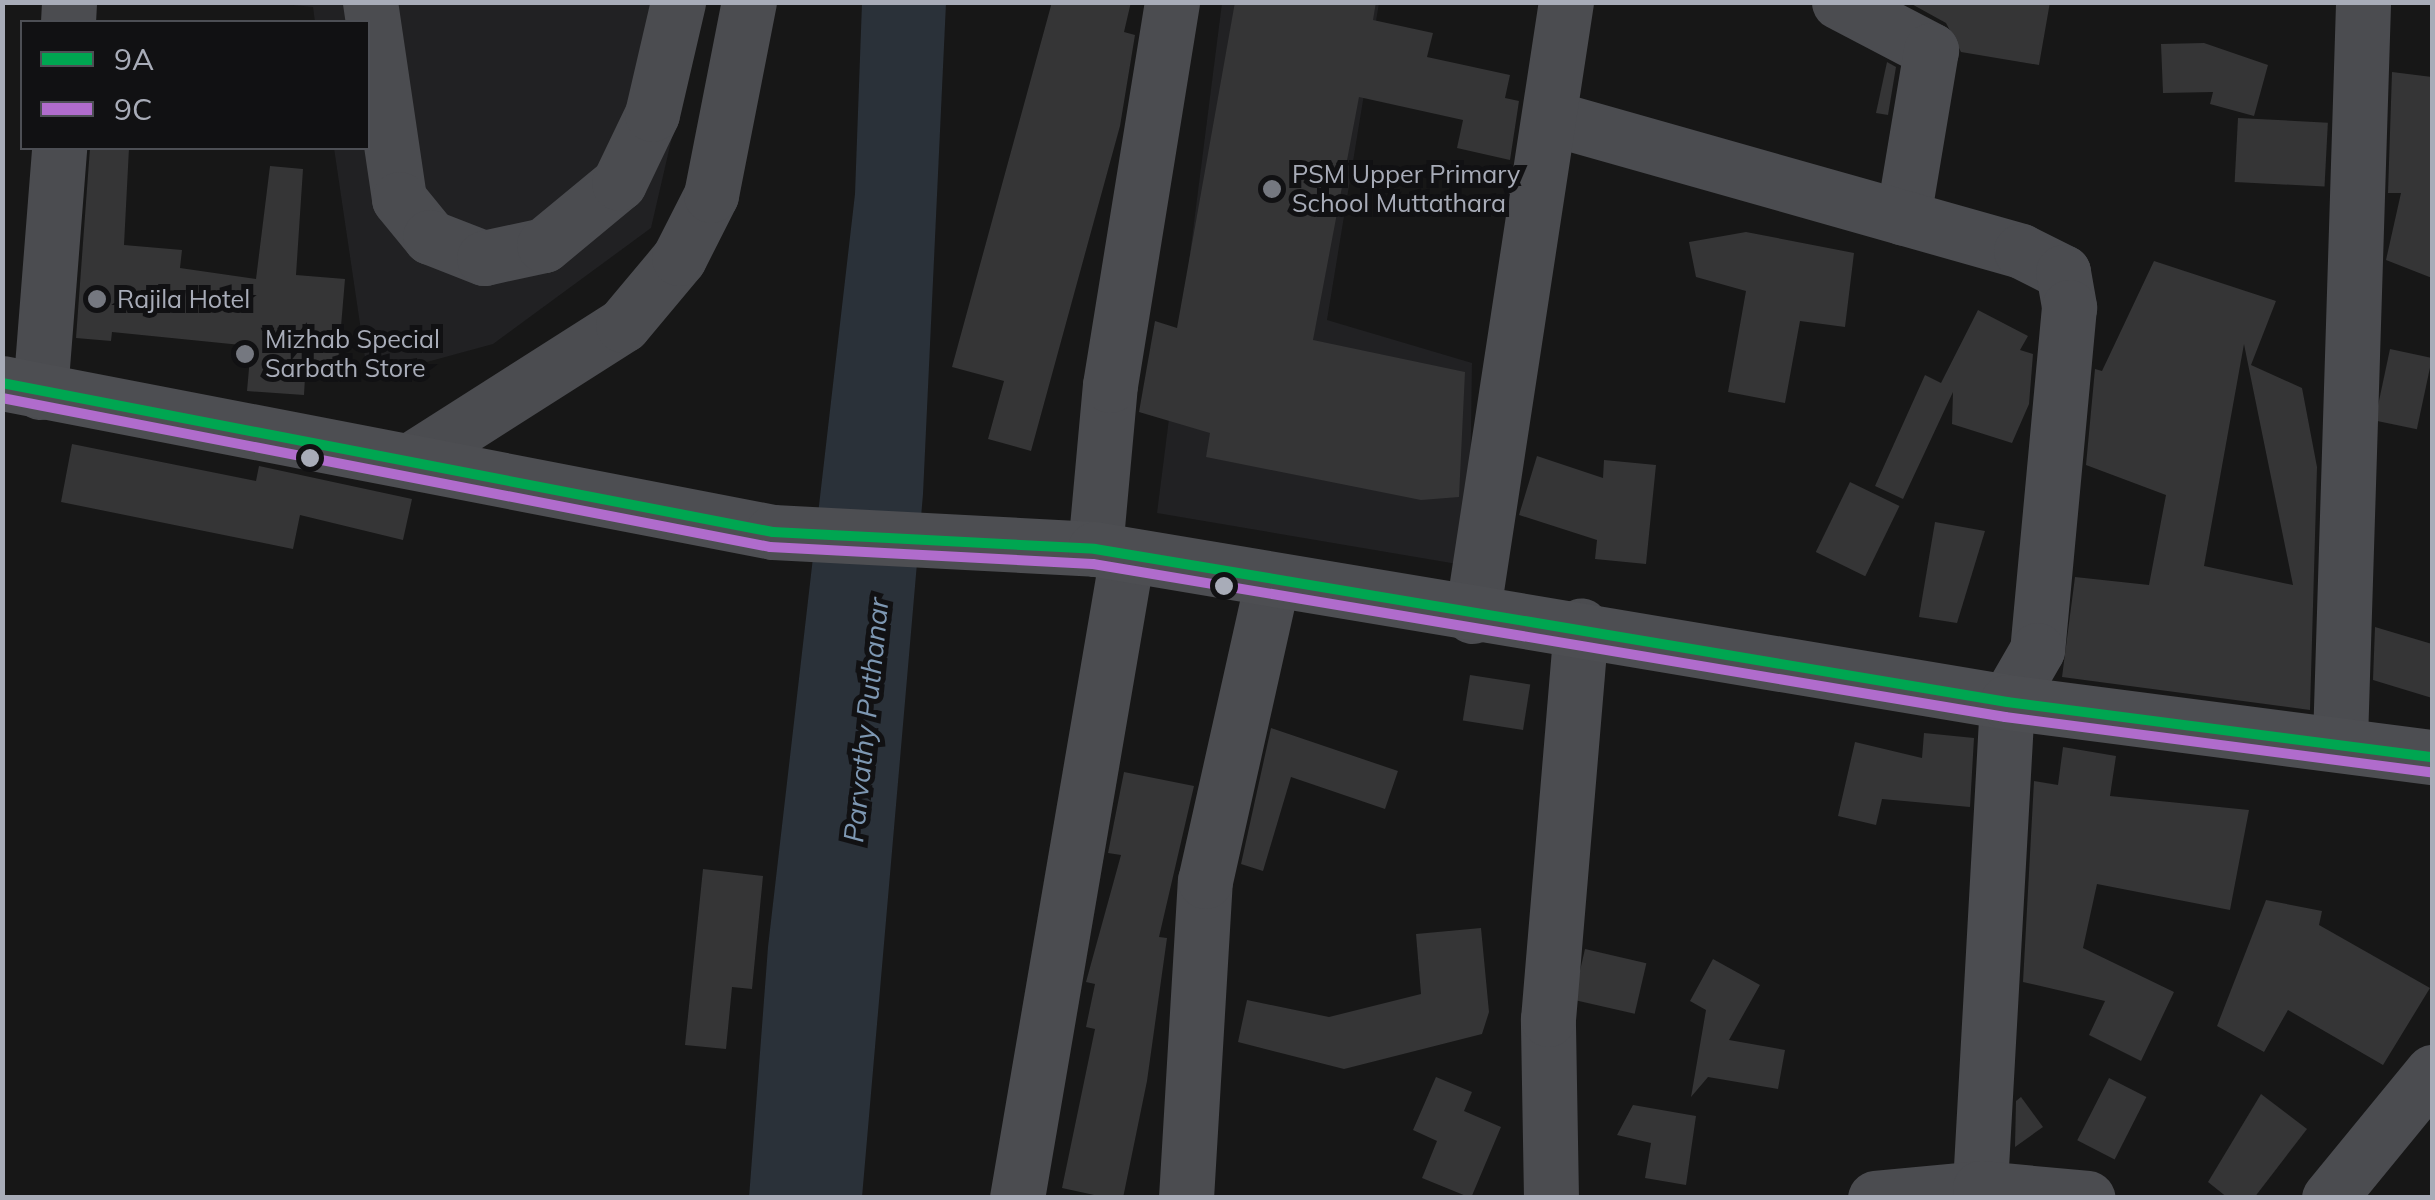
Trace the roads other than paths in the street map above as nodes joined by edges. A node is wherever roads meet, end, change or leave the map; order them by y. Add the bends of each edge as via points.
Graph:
1 (370, 2) edge
2 (678, 2) edge
3 (748, 2) edge
4 (1172, 2) edge
5 (1566, 2) edge
6 (1839, 2) edge
7 (2363, 2) edge
8 (1555, 119) junction
9 (59, 150) edge
10 (1903, 218) junction
11 (21, 387) edge
12 (414, 458) junction
13 (1111, 552) junction
14 (1272, 581) junction
15 (1472, 616) junction
16 (1581, 624) junction
17 (2008, 702) junction
18 (2340, 740) junction
19 (2432, 757) edge
20 (2432, 1072) edge
21 (1980, 1188) junction
22 (1017, 1198) edge
23 (1186, 1198) edge
24 (1551, 1198) edge
25 (1875, 1198) edge
26 (2088, 1198) edge
27 (2329, 1198) edge

1 - 2 street via 400,199 430,237 484,258 544,245 619,183 652,114
3 - 12 street via 711,195 679,258 623,325
4 - 13 street via 1110,385
5 - 8 street
6 - 10 street via 1931,50
7 - 18 street
8 - 10 street
8 - 15 street
9 - 11 street
10 - 17 street via 2051,261 2063,272 2069,308 2037,650
11 - 12 main road
12 - 13 main road via 773,532
13 - 14 main road
13 - 22 street
14 - 15 main road
14 - 23 street via 1205,881
15 - 16 main road
16 - 17 main road
16 - 24 street via 1548,1019
17 - 18 main road
17 - 21 street
18 - 19 main road
20 - 27 street
21 - 25 street
21 - 26 street

